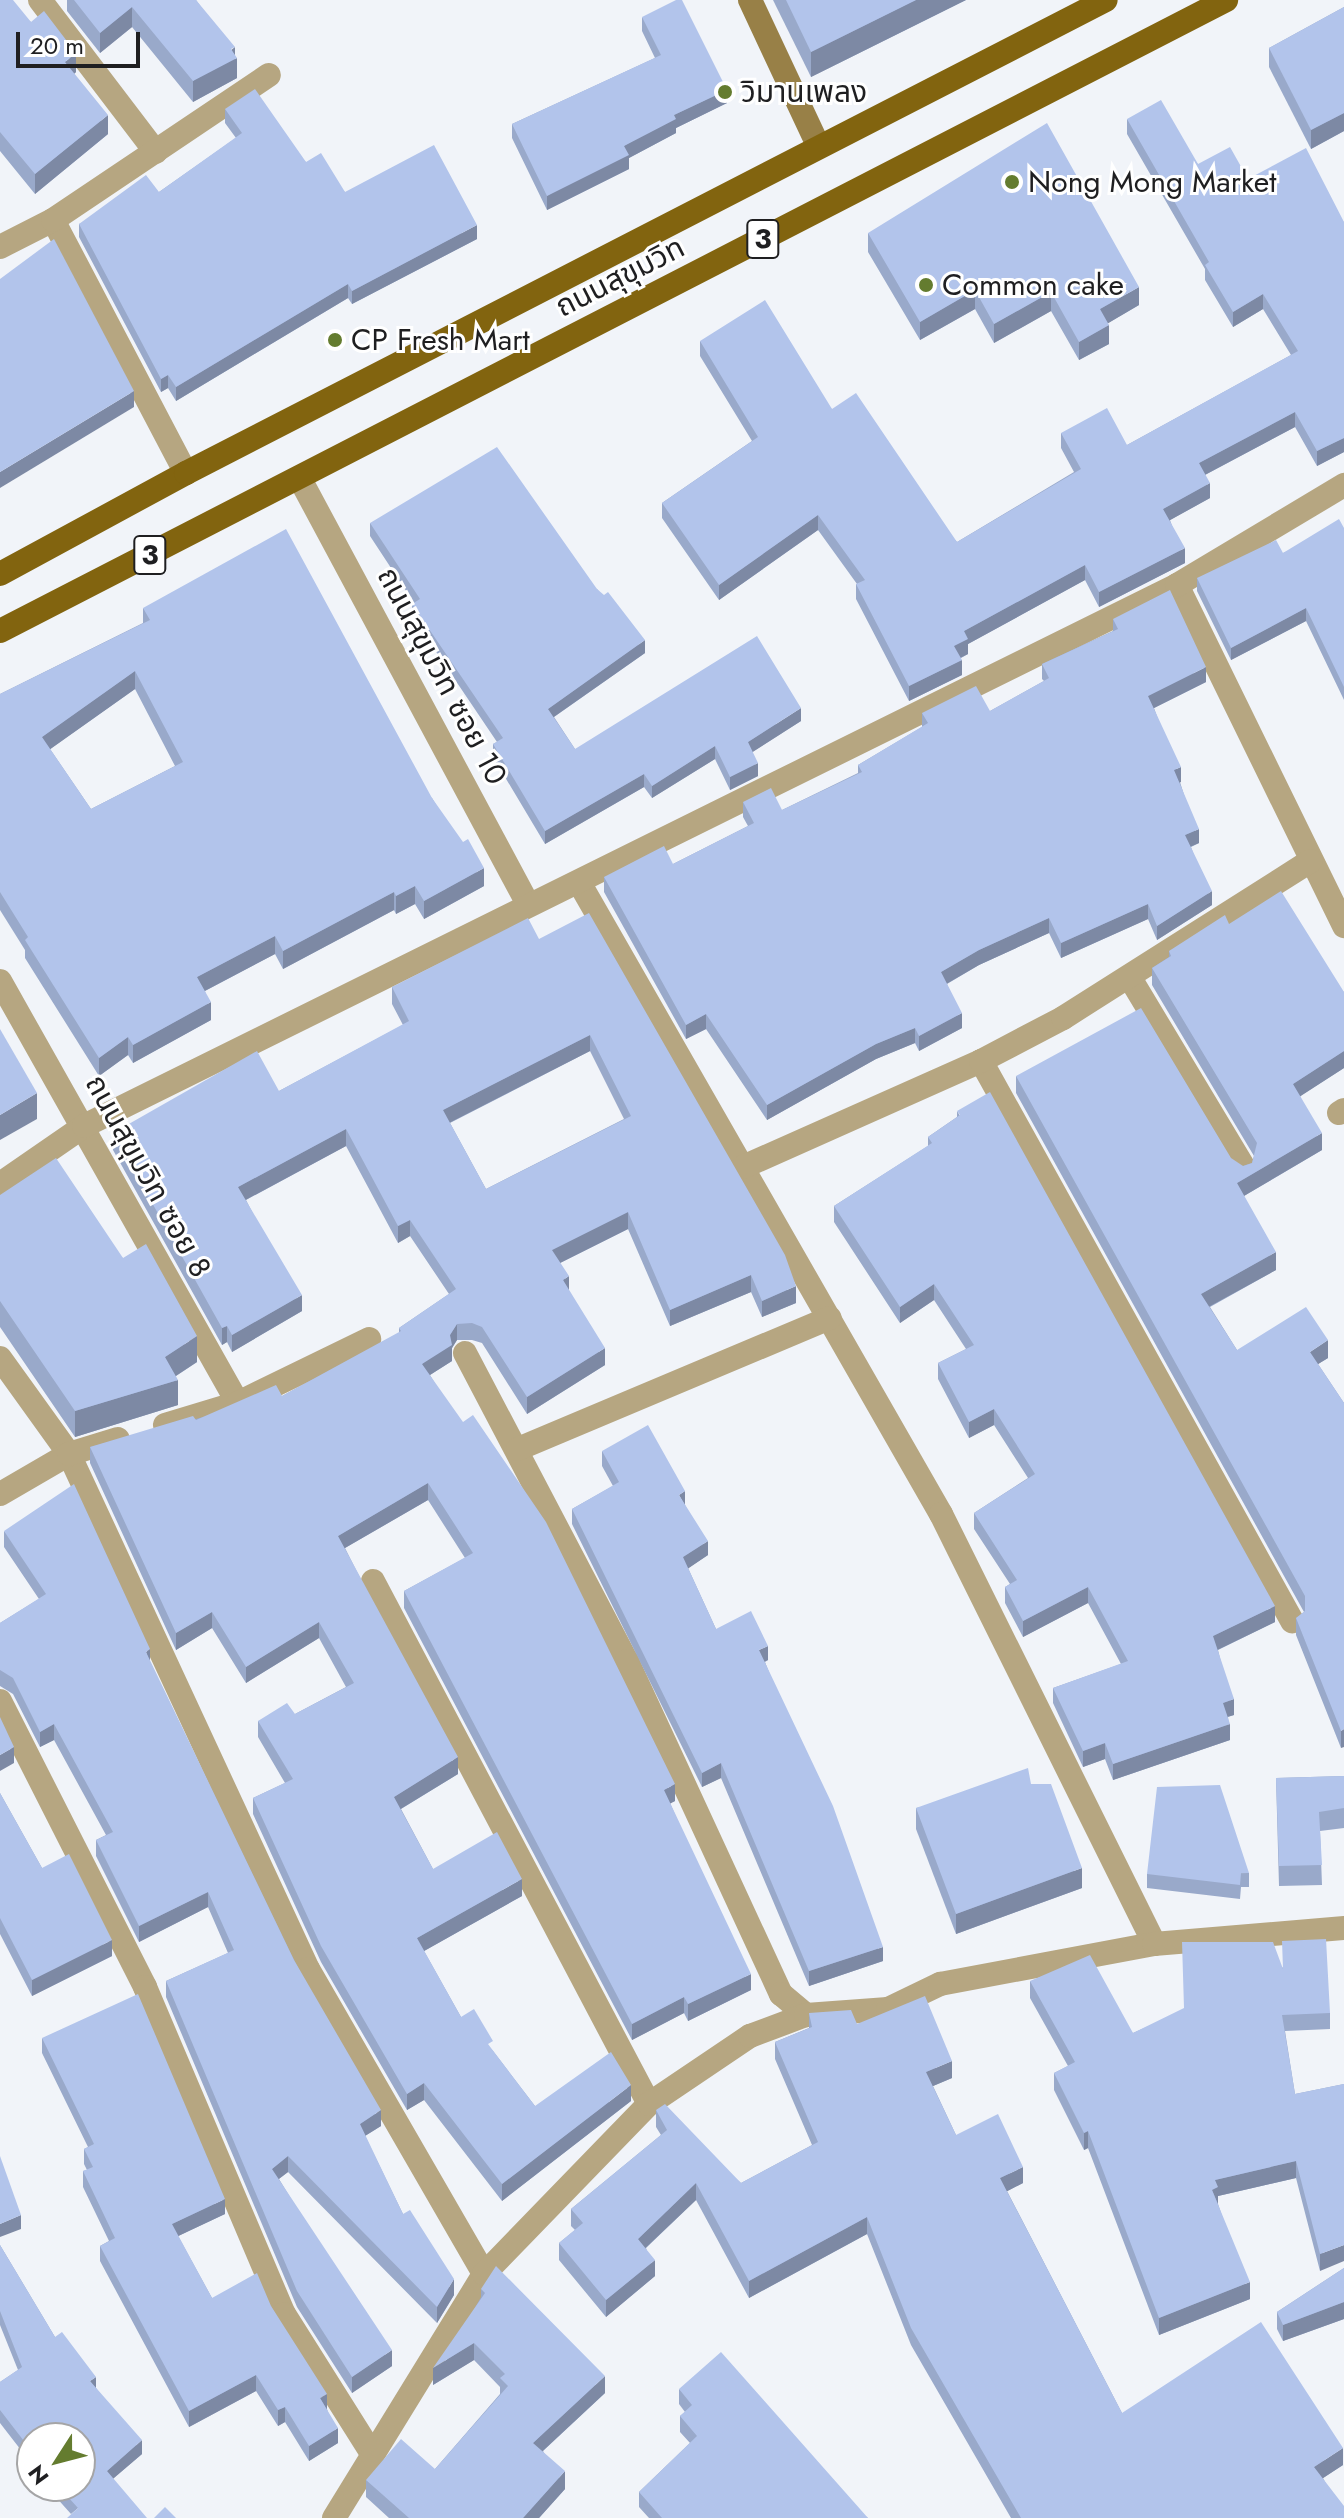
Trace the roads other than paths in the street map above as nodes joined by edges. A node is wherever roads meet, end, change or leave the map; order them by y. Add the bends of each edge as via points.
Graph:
1 (40, 0) edge
2 (750, 0) edge
3 (1106, 0) edge
4 (1226, 0) edge
5 (269, 75) dead end
6 (819, 147) junction
7 (156, 152) junction
8 (53, 220) junction
9 (0, 247) edge
10 (186, 473) junction
11 (300, 479) junction
12 (1343, 489) edge
13 (0, 574) edge
14 (1177, 585) junction
15 (0, 631) edge
16 (1310, 861) junction
17 (580, 884) junction
18 (527, 903) junction
19 (1344, 926) edge
20 (1130, 978) junction
21 (0, 981) edge
22 (981, 1061) junction
23 (84, 1126) junction
24 (743, 1167) junction
25 (1244, 1168) edge
26 (0, 1184) edge
27 (830, 1318) junction
28 (369, 1339) dead end
29 (465, 1353) dead end
30 (0, 1358) edge
31 (238, 1403) junction
32 (518, 1449) junction
33 (69, 1454) junction
34 (0, 1494) edge
35 (373, 1581) dead end
36 (1292, 1621) dead end
37 (0, 1701) edge
38 (1344, 1928) edge
39 (1154, 1944) junction
40 (806, 2015) junction
41 (649, 2104) junction
42 (484, 2274) junction
43 (371, 2452) junction
44 (334, 2518) edge

1 - 7 street
2 - 6 main road
3 - 6 main road, ถนนสุขุมวิท / 3
4 - 11 main road, ถนนสุขุมวิท / 3
5 - 7 street
6 - 10 main road, ถนนสุขุมวิท / 3
7 - 8 street
8 - 9 street
8 - 10 street
10 - 13 main road, ถนนสุขุมวิท / 3
11 - 15 main road, ถนนสุขุมวิท / 3
11 - 18 street, ถนนสุขุมวิท ซอย 10
12 - 14 street
14 - 16 street
14 - 17 street
16 - 19 street
16 - 20 street
17 - 18 street
17 - 24 street
18 - 23 street
20 - 22 street
20 - 25 street
21 - 23 street, ถนนสุขุมวิท ซอย 8
22 - 24 street
22 - 36 street
23 - 26 street
23 - 31 street, ถนนสุขุมวิท ซอย 8
24 - 27 street
27 - 32 street
27 - 39 street via 941,1514
28 - 31 street
29 - 32 street
30 - 33 street
31 - 33 street
32 - 40 street via 627,1661 781,1994
33 - 34 street
33 - 42 street via 308,1969
35 - 41 street
37 - 43 street via 145,1987 284,2314
38 - 39 street
39 - 40 street via 940,1984 888,2009
40 - 41 street via 750,2036
41 - 42 street
42 - 43 street
43 - 44 street

